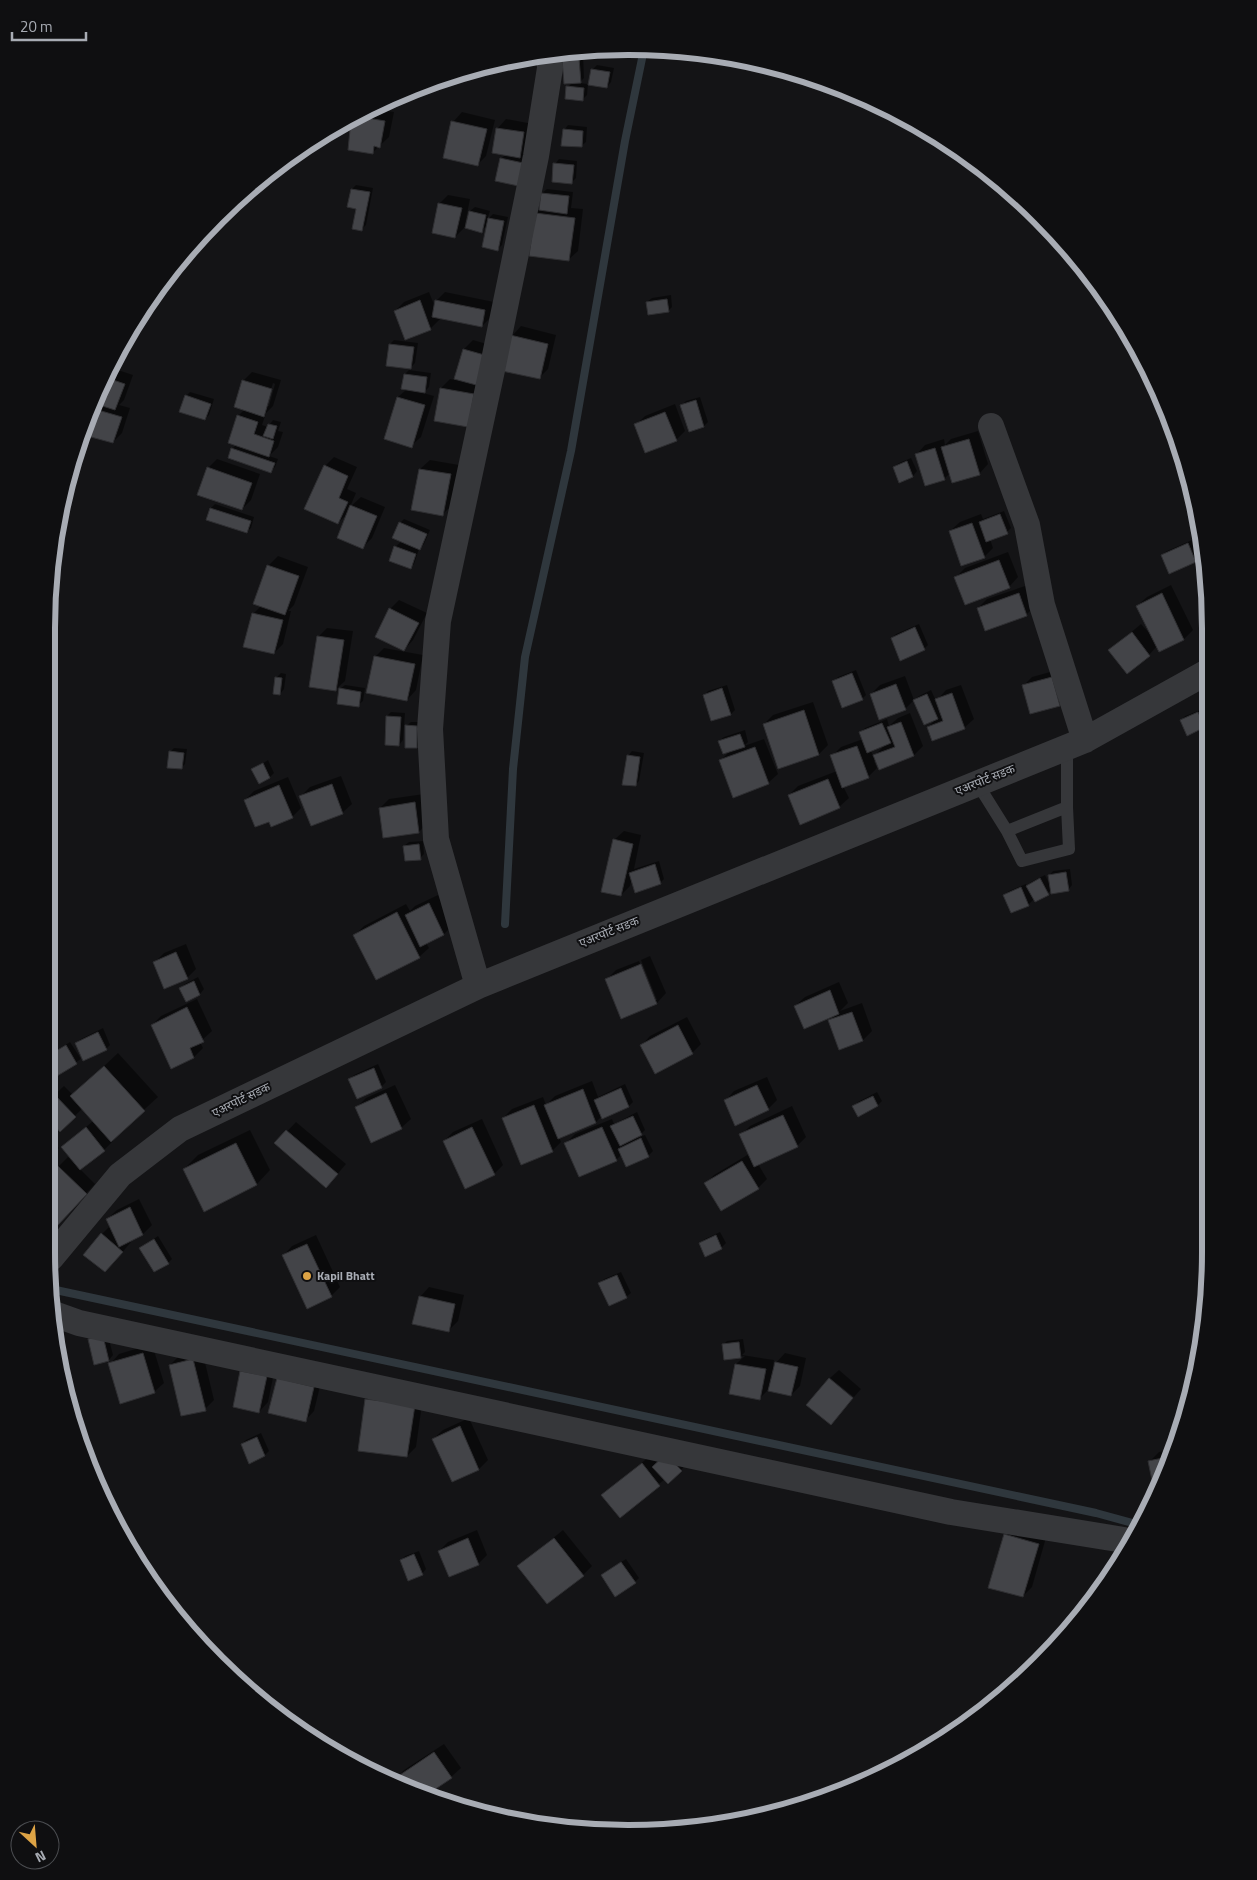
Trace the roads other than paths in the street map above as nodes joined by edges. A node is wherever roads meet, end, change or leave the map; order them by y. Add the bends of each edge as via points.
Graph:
1 (549, 61) edge
2 (991, 426) dead end
3 (1202, 681) edge
4 (1076, 743) junction
5 (977, 783) junction
6 (1067, 806) junction
7 (1007, 831) junction
8 (478, 986) junction
9 (55, 1253) edge
10 (59, 1316) edge
11 (1124, 1540) edge

1 - 8 street via 536,156 438,621 430,729 436,839
2 - 4 street via 1027,525 1042,605
3 - 4 street, एअरपोर्ट सडक
4 - 5 street, एअरपोर्ट सडक
4 - 6 lane
5 - 7 lane
5 - 8 street, एअरपोर्ट सडक
6 - 7 lane
6 - 7 lane via 1069,849 1022,862
8 - 9 street, एअरपोर्ट सडक via 180,1129 120,1175
10 - 11 street via 952,1512

